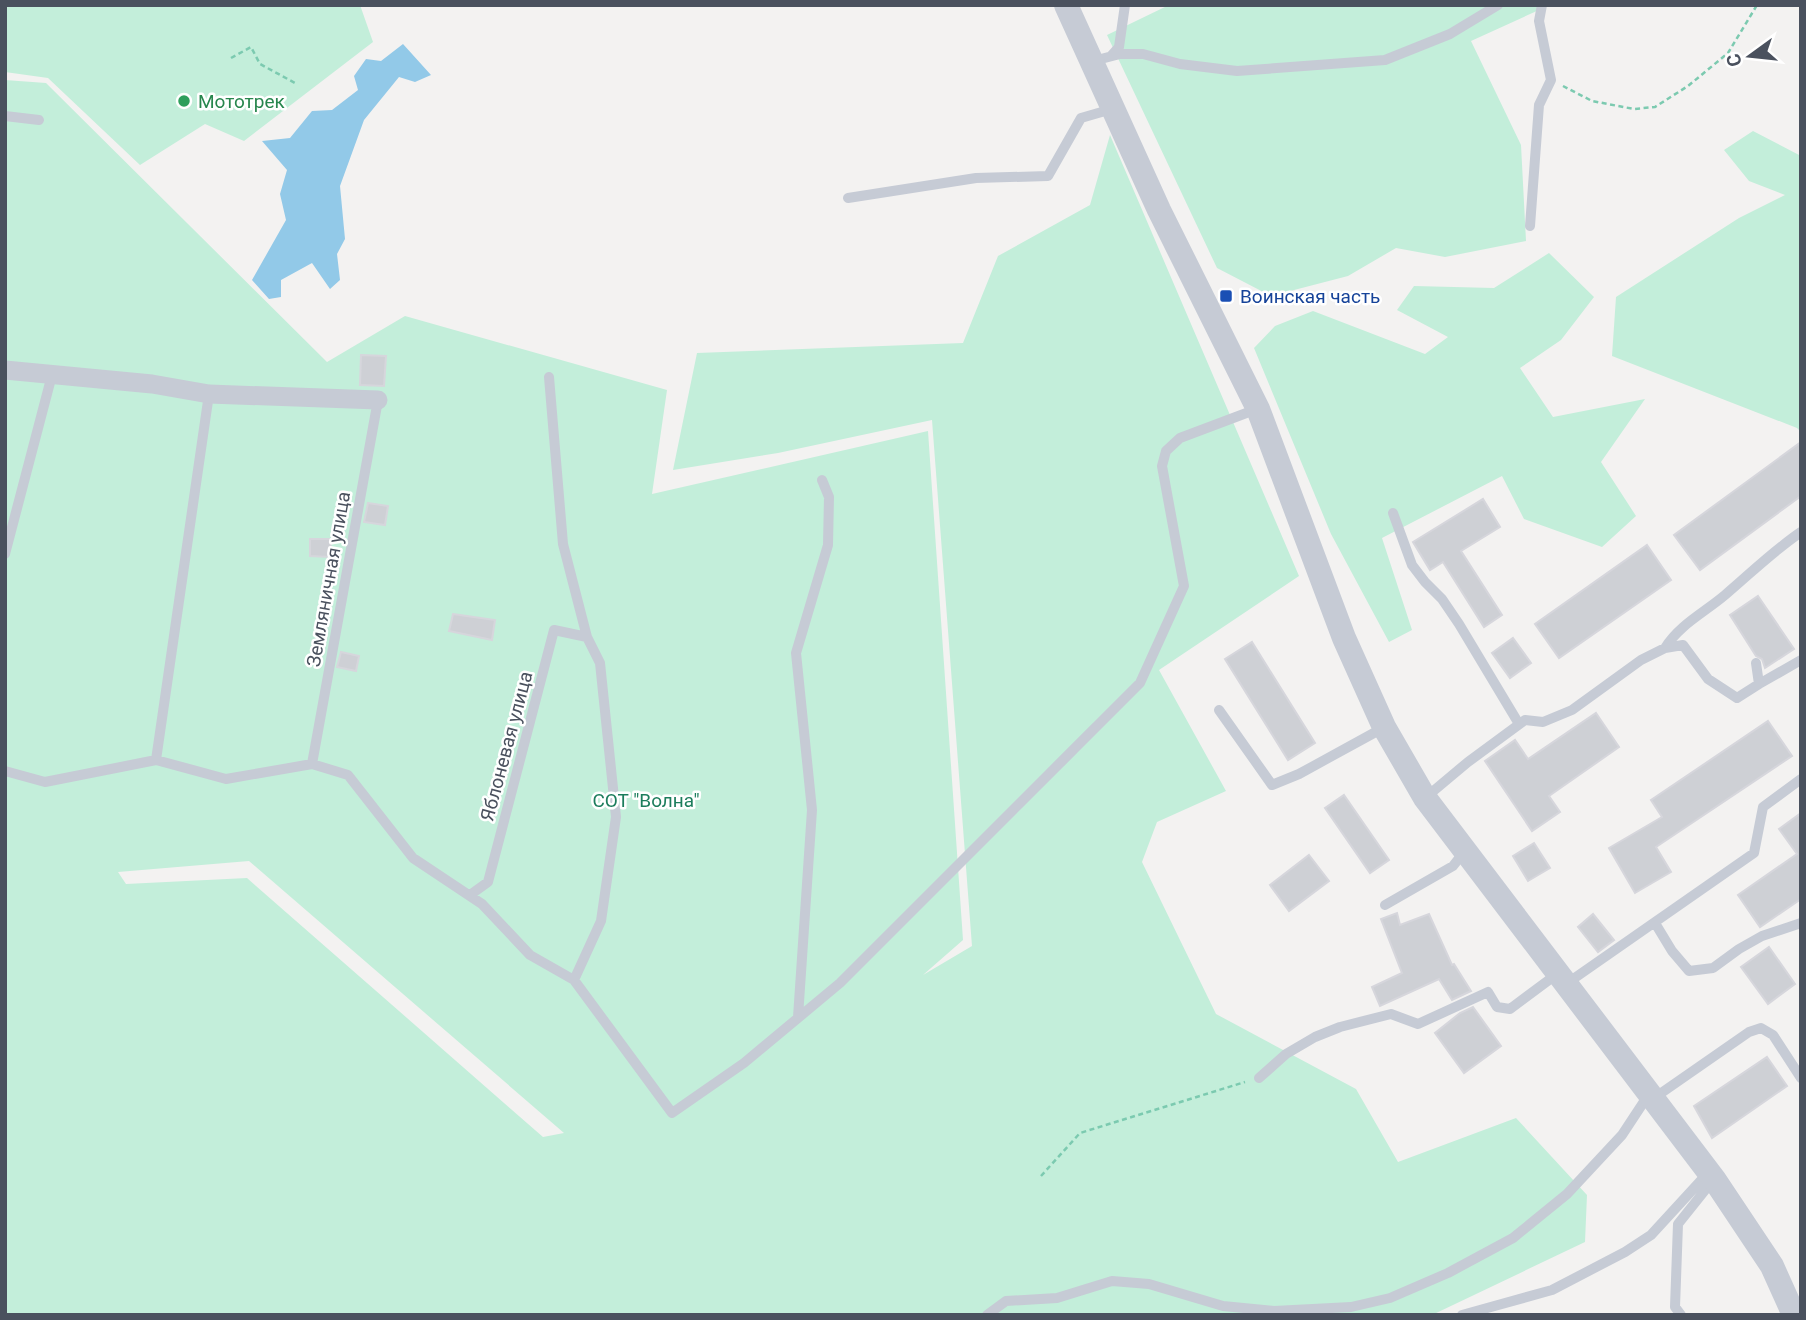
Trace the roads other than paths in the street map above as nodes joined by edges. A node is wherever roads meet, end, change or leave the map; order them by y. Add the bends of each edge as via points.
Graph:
1 (1066, 5) edge
2 (1125, 5) edge
3 (1498, 5) edge
4 (1542, 5) edge
5 (1101, 61) junction
6 (1112, 109) junction
7 (5, 116) edge
8 (39, 120) dead end
9 (848, 198) dead end
10 (1530, 226) dead end
11 (5, 370) edge
12 (52, 375) junction
13 (549, 377) dead end
14 (209, 394) junction
15 (379, 400) joint
16 (1258, 409) junction
17 (821, 480) dead end
18 (1393, 513) dead end
19 (1801, 532) edge
20 (5, 554) edge
21 (587, 637) junction
22 (1665, 648) junction
23 (1801, 660) edge
24 (1756, 663) dead end
25 (1759, 684) junction
26 (1219, 710) dead end
27 (1519, 724) junction
28 (1384, 727) junction
29 (156, 760) junction
30 (312, 764) junction
31 (5, 771) edge
32 (1801, 779) edge
33 (1424, 799) junction
34 (1464, 852) junction
35 (470, 895) junction
36 (1385, 905) dead end
37 (1655, 923) junction
38 (1801, 923) edge
39 (1561, 979) junction
40 (574, 980) junction
41 (798, 1017) junction
42 (1259, 1077) road end
43 (1801, 1078) edge
44 (1651, 1096) junction
45 (1711, 1176) junction
46 (987, 1315) edge
47 (1462, 1315) edge
48 (1681, 1315) edge
49 (1794, 1315) edge

1 - 5 street
2 - 5 lane via 1119,47
3 - 5 lane via 1450,34 1385,61 1237,71 1143,54 1121,54
4 - 10 lane via 1539,21 1551,80 1539,105
5 - 6 street
6 - 9 lane via 1081,118 1048,176 976,178
6 - 16 street
7 - 8 lane
11 - 12 street
12 - 14 street
12 - 20 lane
13 - 21 lane via 563,544
14 - 15 street
14 - 29 lane
15 - 30 lane, Земляничная улица
16 - 28 street via 1344,638
16 - 41 lane via 1180,438 1166,451 1162,466 1184,586 1140,683 840,983
17 - 41 lane via 829,497 828,545 796,653 812,810
18 - 27 lane via 1412,565 1459,624
19 - 22 lane via 1672,636
21 - 35 lane, Яблоневая улица via 554,631 488,882
21 - 40 lane via 600,663 616,817 601,921
22 - 25 lane via 1683,645 1708,679 1737,698
22 - 27 lane via 1572,710 1544,722 1525,720
23 - 25 lane
24 - 25 lane
26 - 28 lane via 1272,785
27 - 33 lane
28 - 33 street
29 - 30 lane via 226,779
29 - 31 lane via 45,782
30 - 35 lane via 348,775 413,858
32 - 37 lane via 1763,807 1754,853
33 - 34 street
34 - 36 lane via 1453,866
34 - 39 street
35 - 40 lane via 530,955
37 - 38 lane via 1689,971 1713,968 1762,936
37 - 39 lane
39 - 42 lane via 1510,1009 1497,1007 1488,992 1418,1024 1391,1014 1340,1027 1286,1054
39 - 44 street
40 - 41 lane via 672,1113 744,1063
43 - 44 lane via 1773,1035 1761,1028
44 - 45 street
44 - 46 lane via 1567,1194 1513,1238 1390,1298 1351,1307 1274,1311 1223,1306 1149,1284 1112,1281 1057,1298 1006,1301
45 - 47 lane via 1651,1235 1625,1252 1552,1290
45 - 48 lane via 1678,1224 1675,1307
45 - 49 street via 1772,1266

